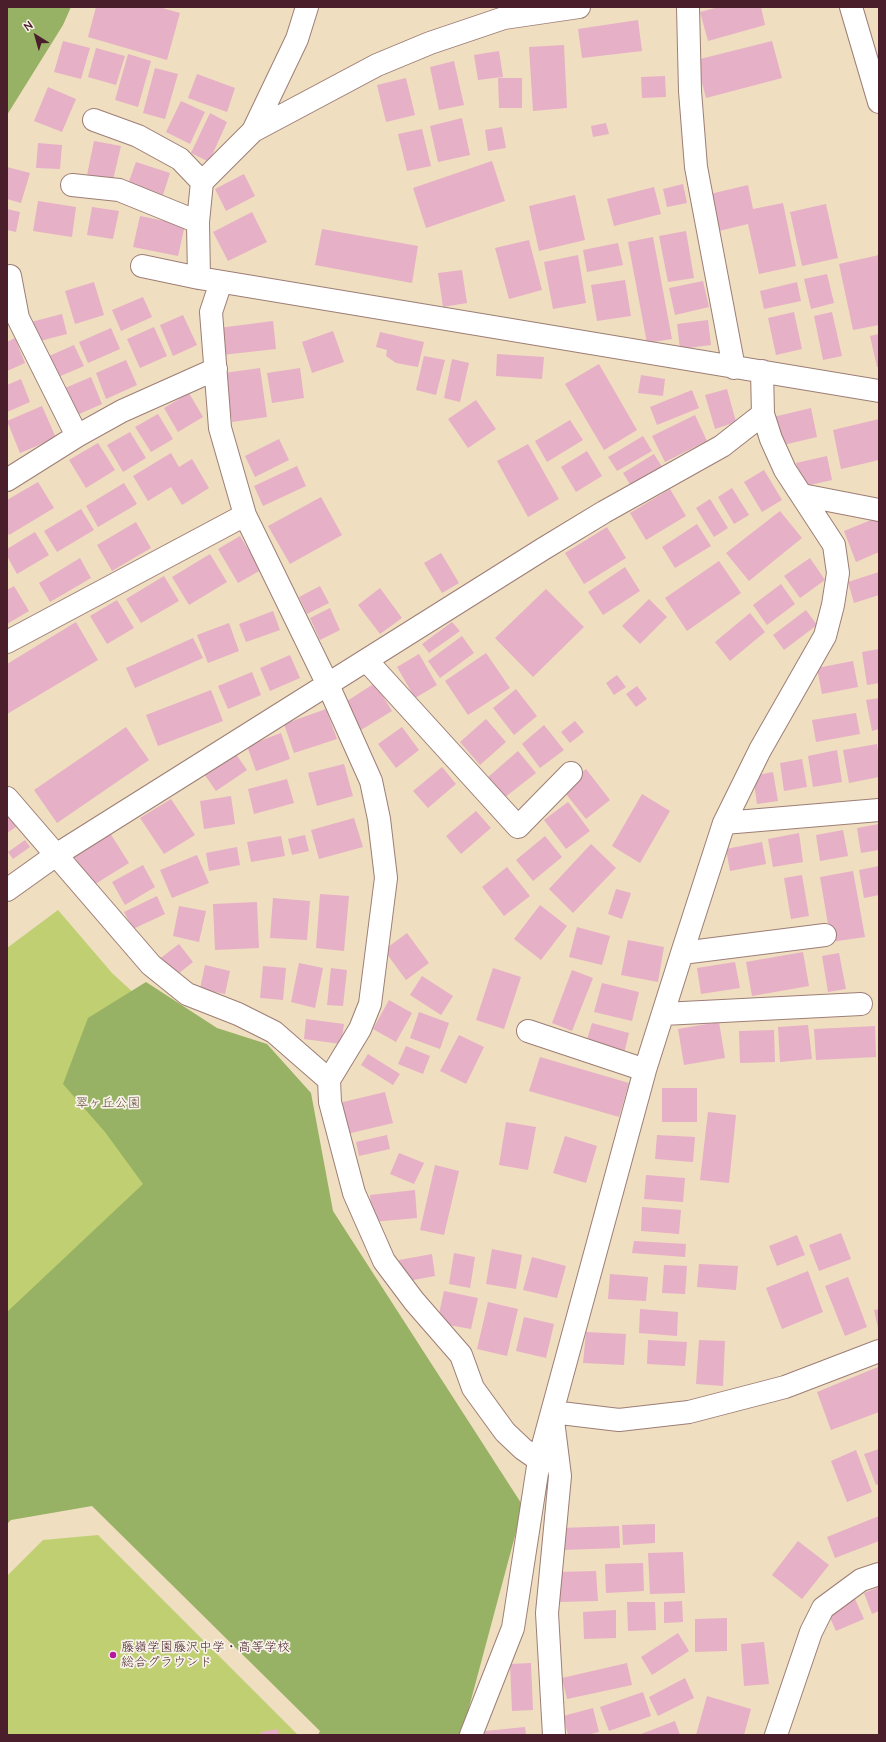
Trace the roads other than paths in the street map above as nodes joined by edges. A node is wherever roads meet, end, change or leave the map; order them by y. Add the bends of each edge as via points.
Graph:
1 (307, 7) edge
2 (579, 7) edge
3 (688, 7) edge
4 (851, 7) edge
5 (879, 102) edge
6 (94, 120) dead end
7 (253, 131) junction
8 (202, 182) junction
9 (72, 185) dead end
10 (198, 222) junction
11 (142, 266) dead end
12 (10, 276) dead end
13 (200, 278) junction
14 (222, 282) junction
15 (734, 368) junction
16 (216, 370) junction
17 (762, 371) junction
18 (879, 391) edge
19 (763, 414) junction
20 (77, 436) junction
21 (7, 480) edge
22 (802, 495) junction
23 (879, 510) edge
24 (245, 515) junction
25 (7, 642) edge
26 (367, 661) junction
27 (328, 685) junction
28 (571, 773) dead end
29 (7, 798) edge
30 (879, 810) edge
31 (724, 823) junction
32 (56, 855) junction
33 (7, 890) edge
34 (825, 935) dead end
35 (682, 953) junction
36 (861, 1004) dead end
37 (663, 1014) junction
38 (528, 1031) dead end
39 (645, 1070) junction
40 (329, 1080) junction
41 (879, 1351) edge
42 (552, 1412) junction
43 (539, 1460) junction
44 (879, 1574) edge
45 (471, 1735) edge
46 (554, 1735) edge
47 (776, 1735) edge

1 - 7 street via 297,39
2 - 7 street via 504,18 430,43 377,65
3 - 15 street via 690,91 696,167
4 - 5 street
6 - 8 street via 138,136 180,159
7 - 8 street
8 - 10 street
9 - 10 street via 119,190
10 - 13 street
11 - 13 street
12 - 20 street via 18,318
13 - 14 street
14 - 15 street
14 - 16 street via 211,312
15 - 17 street
16 - 20 street via 122,411
16 - 24 street via 220,428
17 - 18 street
17 - 19 street
19 - 22 street via 785,470
19 - 26 street via 722,446 604,512
20 - 21 street
22 - 23 street
22 - 31 street via 834,545 838,573 833,604 825,636 760,750
24 - 25 street
24 - 27 street
26 - 27 street
26 - 28 street via 518,827
27 - 32 street
27 - 40 street via 371,781 379,819 386,878 370,1004 360,1029
29 - 32 street
30 - 31 street
31 - 35 street
32 - 33 street
32 - 40 street via 151,965 187,994 238,1014 274,1032
34 - 35 street
35 - 37 street
36 - 37 street
37 - 39 street
38 - 39 street
39 - 42 street
40 - 43 street via 330,1102 354,1193 384,1261 414,1301 461,1355 473,1388 505,1432
41 - 42 street via 784,1387 689,1412 619,1420
42 - 43 street
42 - 46 street via 560,1476 547,1613
43 - 45 street via 514,1628
44 - 47 street via 861,1580 823,1608 811,1632

